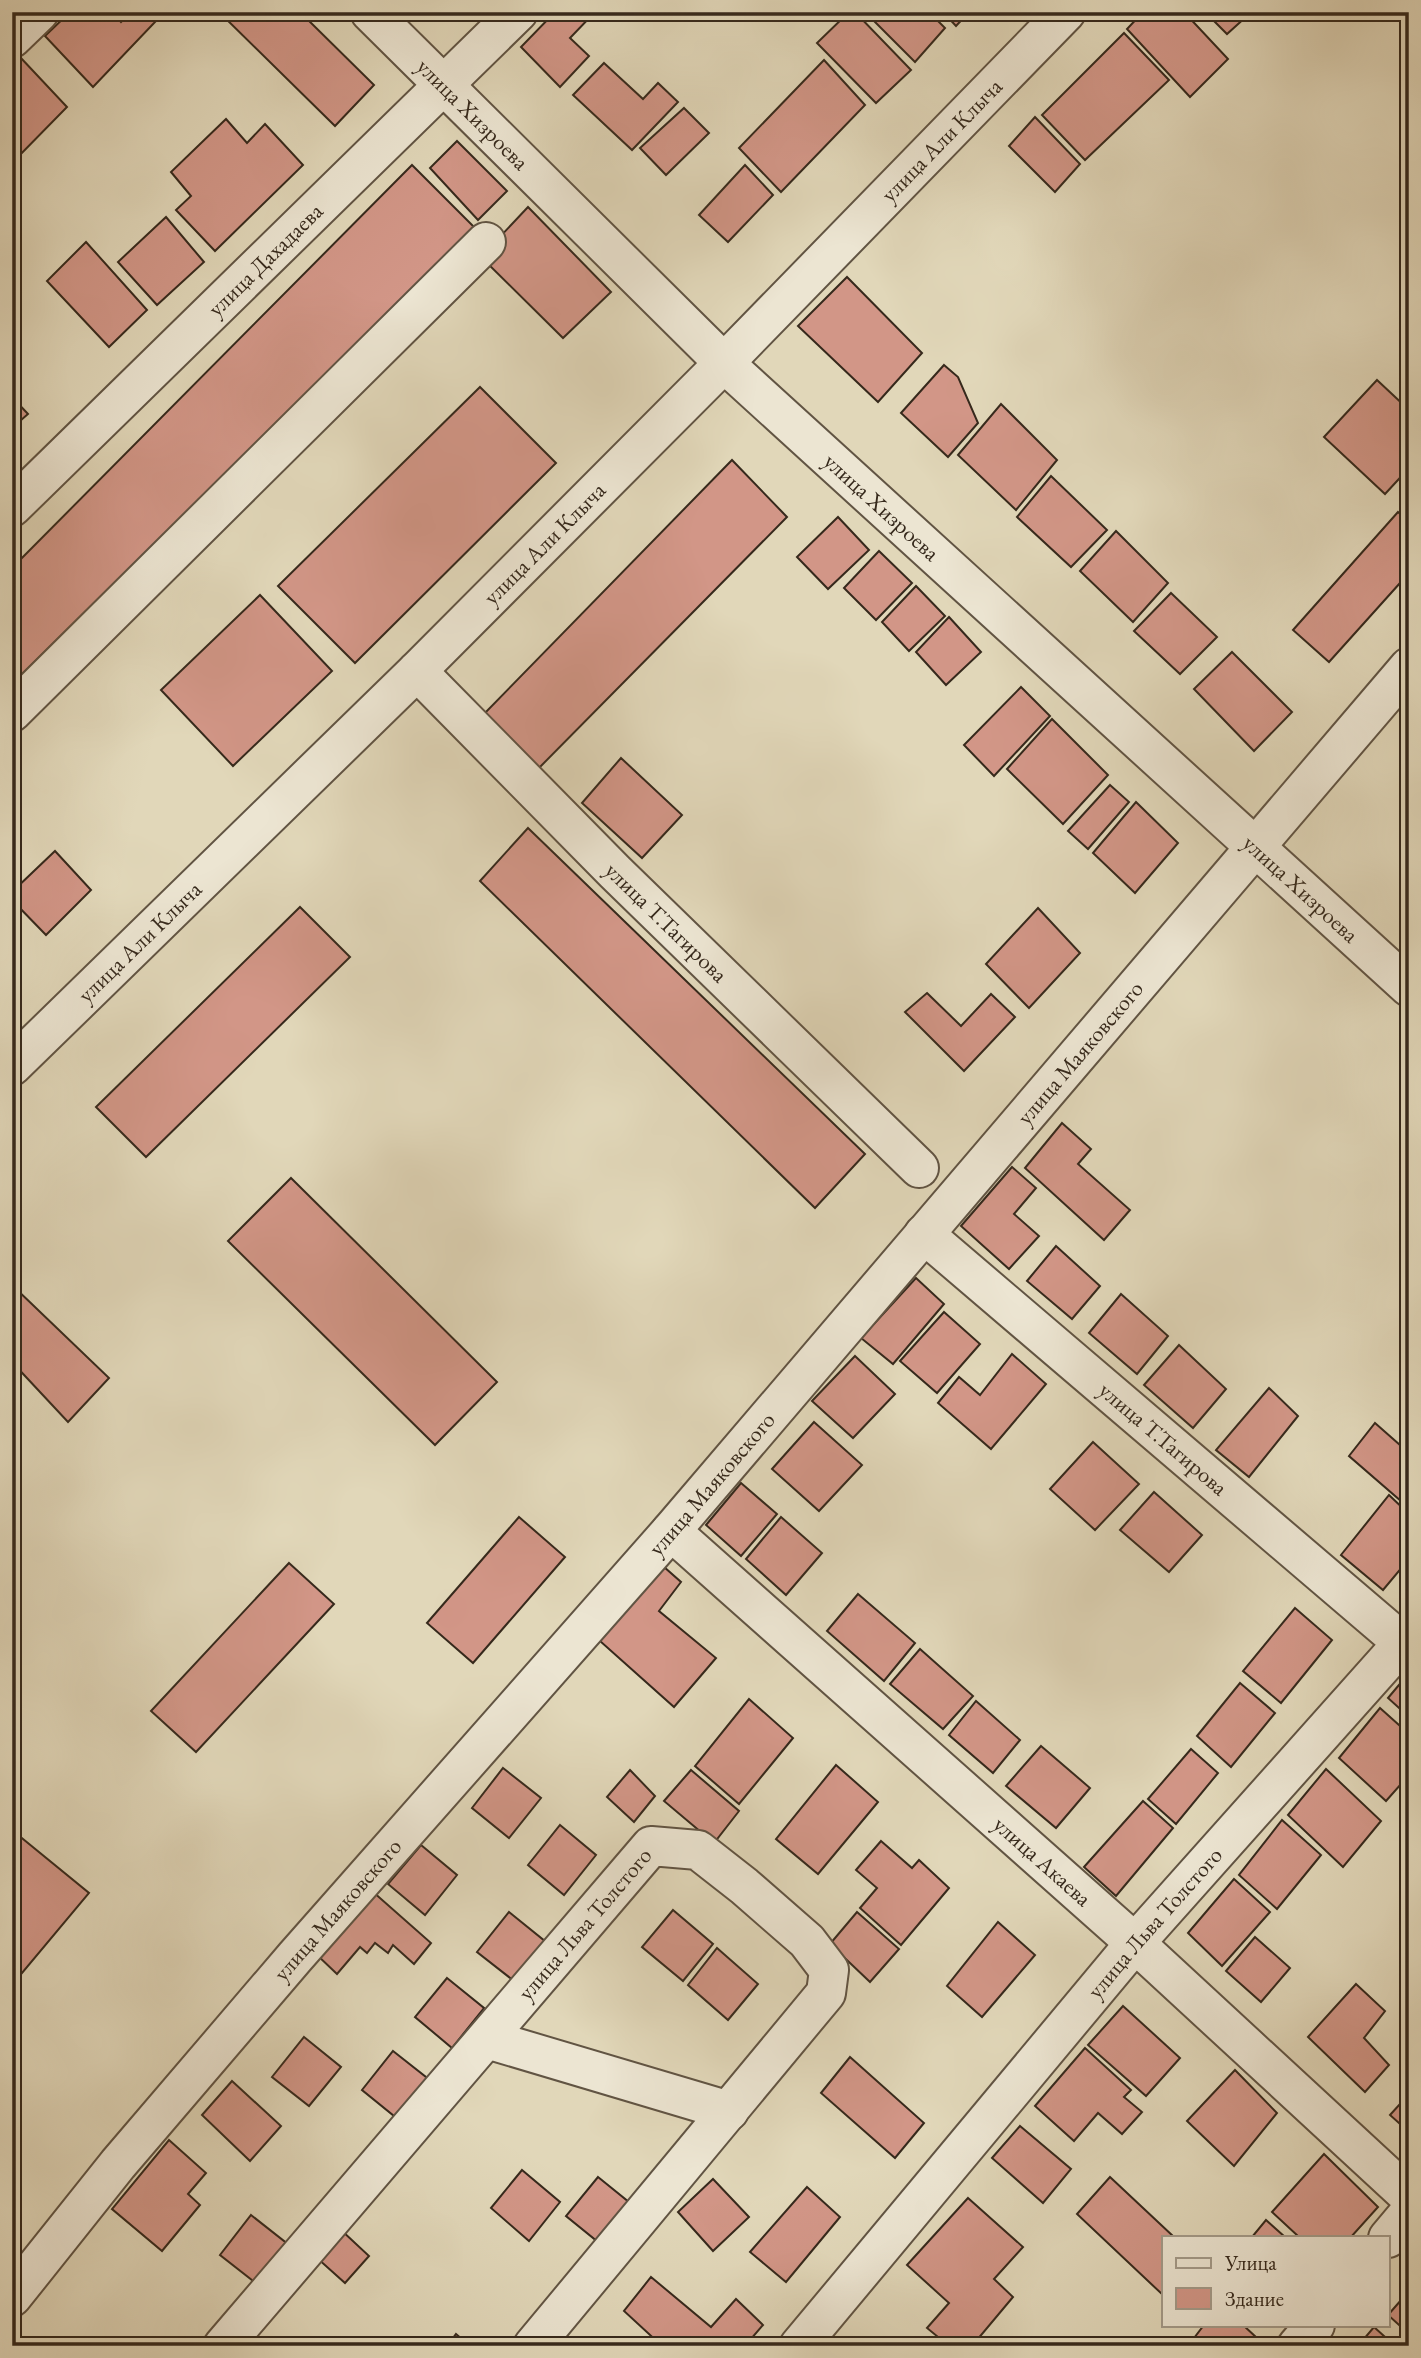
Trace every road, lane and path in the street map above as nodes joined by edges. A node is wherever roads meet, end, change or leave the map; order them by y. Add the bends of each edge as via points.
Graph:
1 (39, 12) edge
2 (370, 12) edge
3 (518, 12) edge
4 (1066, 12) edge
5 (12, 38) edge
6 (444, 86) junction
7 (486, 243) dead end
8 (724, 363) junction
9 (12, 507) edge
10 (1409, 667) edge
11 (417, 671) junction
12 (12, 712) edge
13 (1255, 848) junction
14 (1409, 988) edge
15 (12, 1066) edge
16 (919, 1168) dead end
17 (924, 1234) junction
18 (671, 1531) junction
19 (1406, 1639) edge
20 (1135, 1943) junction
21 (487, 2039) junction
22 (729, 2110) junction
23 (1409, 2196) edge
24 (1409, 2214) edge
25 (1390, 2236) edge
26 (12, 2297) edge
27 (1314, 2326) edge
28 (223, 2346) edge
29 (533, 2346) edge
30 (799, 2346) edge
31 (1297, 2346) edge

1 - 5 street
2 - 6 street, улица Хизроева
3 - 6 street, улица Дахадаева
4 - 8 street, улица Али Клыча
6 - 8 street, улица Хизроева
6 - 9 street, улица Дахадаева
7 - 12 street
8 - 11 street, улица Али Клыча
8 - 13 street, улица Хизроева
10 - 13 street, улица Маяковского
11 - 15 street, улица Али Клыча
11 - 16 street, улица Т.Тагирова via 615,872
13 - 14 street, улица Хизроева
13 - 17 street, улица Маяковского
17 - 18 street, улица Маяковского
17 - 19 street, улица Т.Тагирова
18 - 20 street, улица Акаева
18 - 26 street, улица Маяковского via 286,1968 118,2164
19 - 20 street, улица Льва Толстого
20 - 23 street, улица Акаева
20 - 30 street, улица Льва Толстого
21 - 22 street
21 - 22 street, улица Льва Толстого via 651,1846 698,1850 807,1941 829,1970 826,1993
21 - 28 street, улица Льва Толстого
22 - 29 street, улица Льва Толстого
24 - 25 street
27 - 31 street

